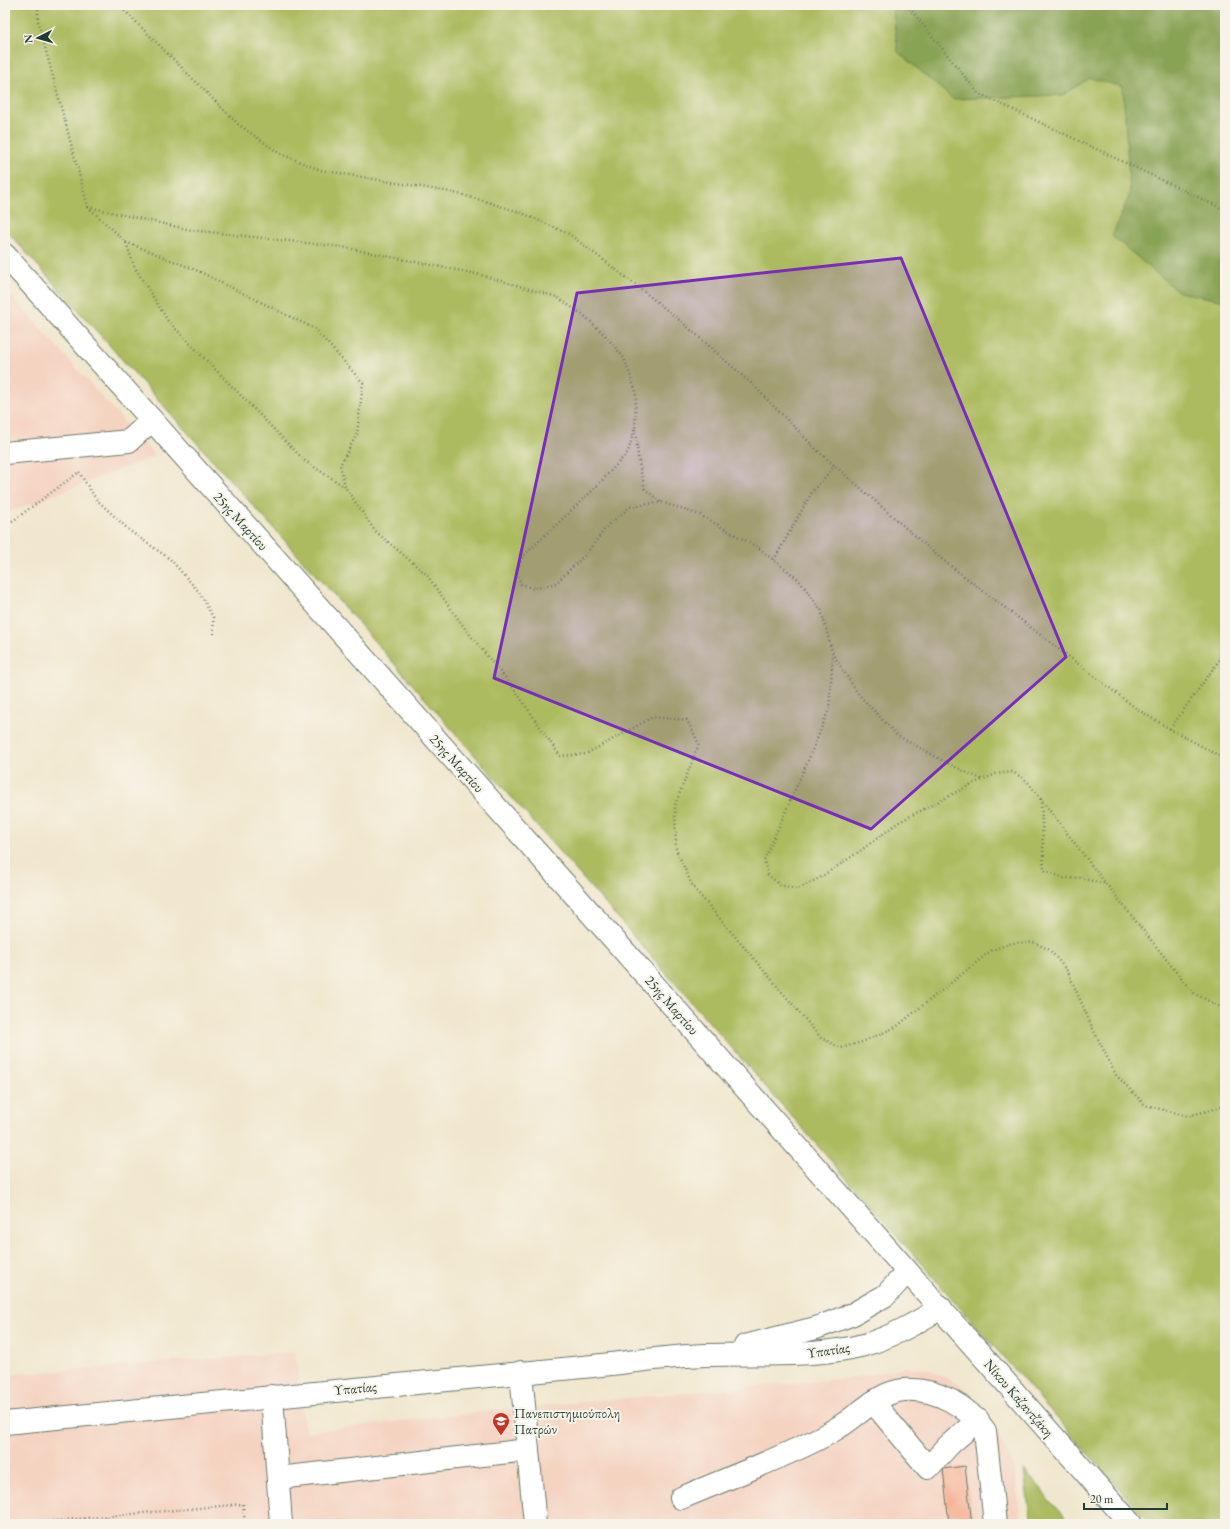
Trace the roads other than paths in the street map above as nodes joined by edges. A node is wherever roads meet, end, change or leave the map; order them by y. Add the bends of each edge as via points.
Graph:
1 (5, 255) edge
2 (152, 420) junction
3 (5, 453) edge
4 (908, 1272) junction
5 (941, 1308) junction
6 (706, 1355) junction
7 (521, 1372) junction
8 (272, 1396) junction
9 (873, 1402) junction
10 (978, 1420) junction
11 (5, 1423) edge
12 (528, 1450) junction
13 (278, 1478) junction
14 (681, 1498) dead end
15 (281, 1524) edge
16 (535, 1524) edge
17 (995, 1524) edge
18 (1131, 1524) edge

1 - 2 street, 25ης Μαρτίου
2 - 3 street via 129,441
2 - 4 street, 25ης Μαρτίου
4 - 5 street, Νίκου Καζαντζάκη
4 - 6 street, Υπατίας via 886,1295 864,1309 801,1333
5 - 6 street, Υπατίας via 910,1326 864,1345 795,1354
5 - 18 street, Νίκου Καζαντζάκη
6 - 7 street, Υπατίας
7 - 8 street, Υπατίας
7 - 12 street
8 - 11 street, Υπατίας
8 - 13 street
9 - 10 street via 890,1393 903,1390 929,1393 964,1408
9 - 10 street via 928,1468 950,1444
9 - 14 street via 839,1427 809,1443
10 - 17 street via 985,1431
12 - 13 street
12 - 16 street
13 - 15 street

